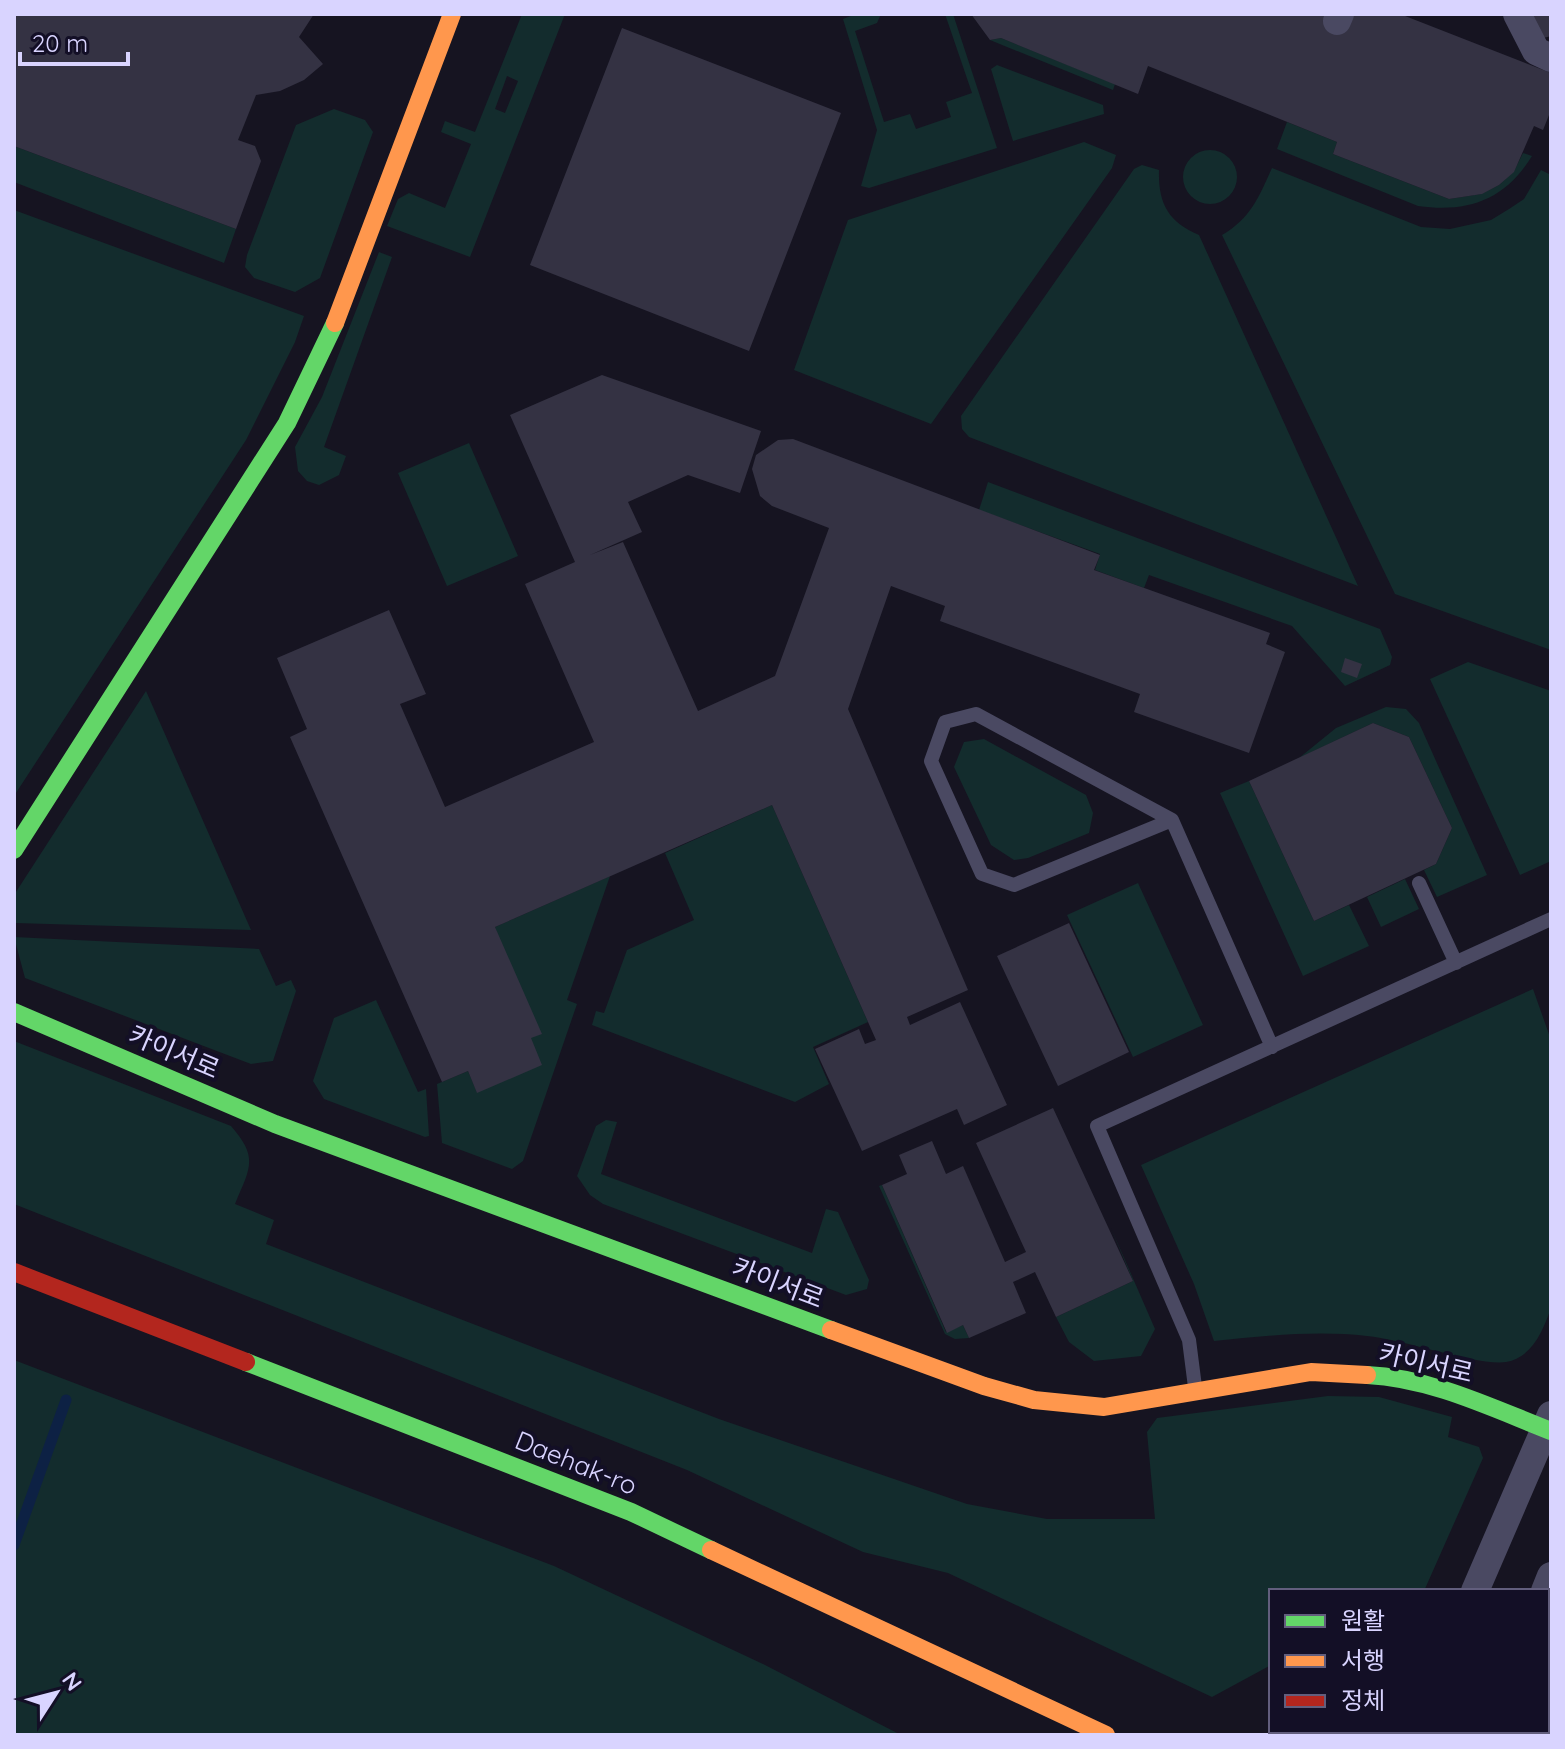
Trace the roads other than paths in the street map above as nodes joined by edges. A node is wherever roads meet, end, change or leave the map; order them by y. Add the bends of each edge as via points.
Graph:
1 (452, 14) edge
2 (1517, 14) edge
3 (1551, 58) edge
4 (1172, 820) junction
5 (14, 850) edge
6 (1419, 883) dead end
7 (1551, 919) edge
8 (1456, 963) junction
9 (14, 1012) edge
10 (1272, 1047) junction
11 (14, 1272) edge
12 (1195, 1392) junction
13 (1549, 1425) edge
14 (1476, 1589) edge
15 (1106, 1735) edge

1 - 5 street via 331,334 287,423
2 - 3 street via 1536,51
4 - 4 lane via 976,714 945,722 931,761 982,874 1014,885
4 - 10 lane
6 - 8 lane
7 - 8 lane
8 - 10 lane
9 - 12 street, 카이서로 via 275,1124 984,1386 1034,1400 1104,1407
10 - 12 lane via 1097,1126 1189,1340
11 - 15 street, Daehak-ro via 631,1512
12 - 13 street, 카이서로 via 1311,1372 1388,1376
13 - 14 street

